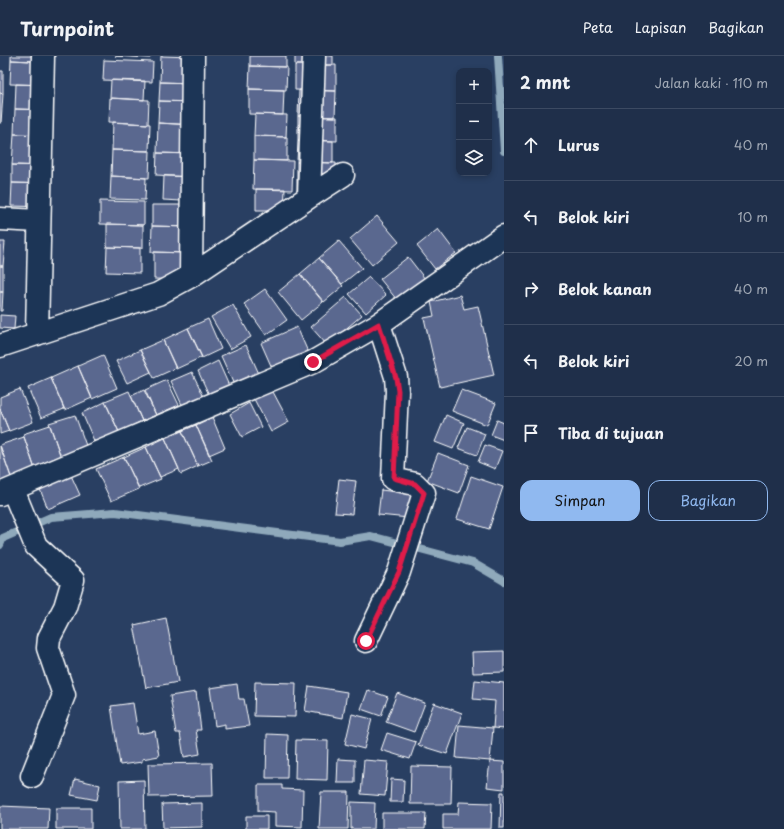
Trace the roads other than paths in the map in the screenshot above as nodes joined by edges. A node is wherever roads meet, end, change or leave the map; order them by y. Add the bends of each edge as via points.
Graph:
1 (43, 56) edge
2 (193, 56) edge
3 (314, 56) edge
4 (343, 175) dead end
5 (310, 197) junction
6 (0, 219) edge
7 (39, 220) junction
8 (504, 236) edge
9 (191, 276) junction
10 (379, 324) junction
11 (37, 334) junction
12 (0, 346) edge
13 (11, 498) edge
14 (366, 641) dead end
15 (32, 776) dead end

1 - 7 street
2 - 9 street
3 - 5 street
4 - 5 street
5 - 9 street
6 - 7 street
7 - 11 street
8 - 10 street
9 - 11 street via 158,294
10 - 13 street via 313,362
10 - 14 street via 398,391 394,478 415,484 424,493 399,572
11 - 12 street
13 - 15 street via 36,546 73,580 65,607 49,638 48,648 64,695

